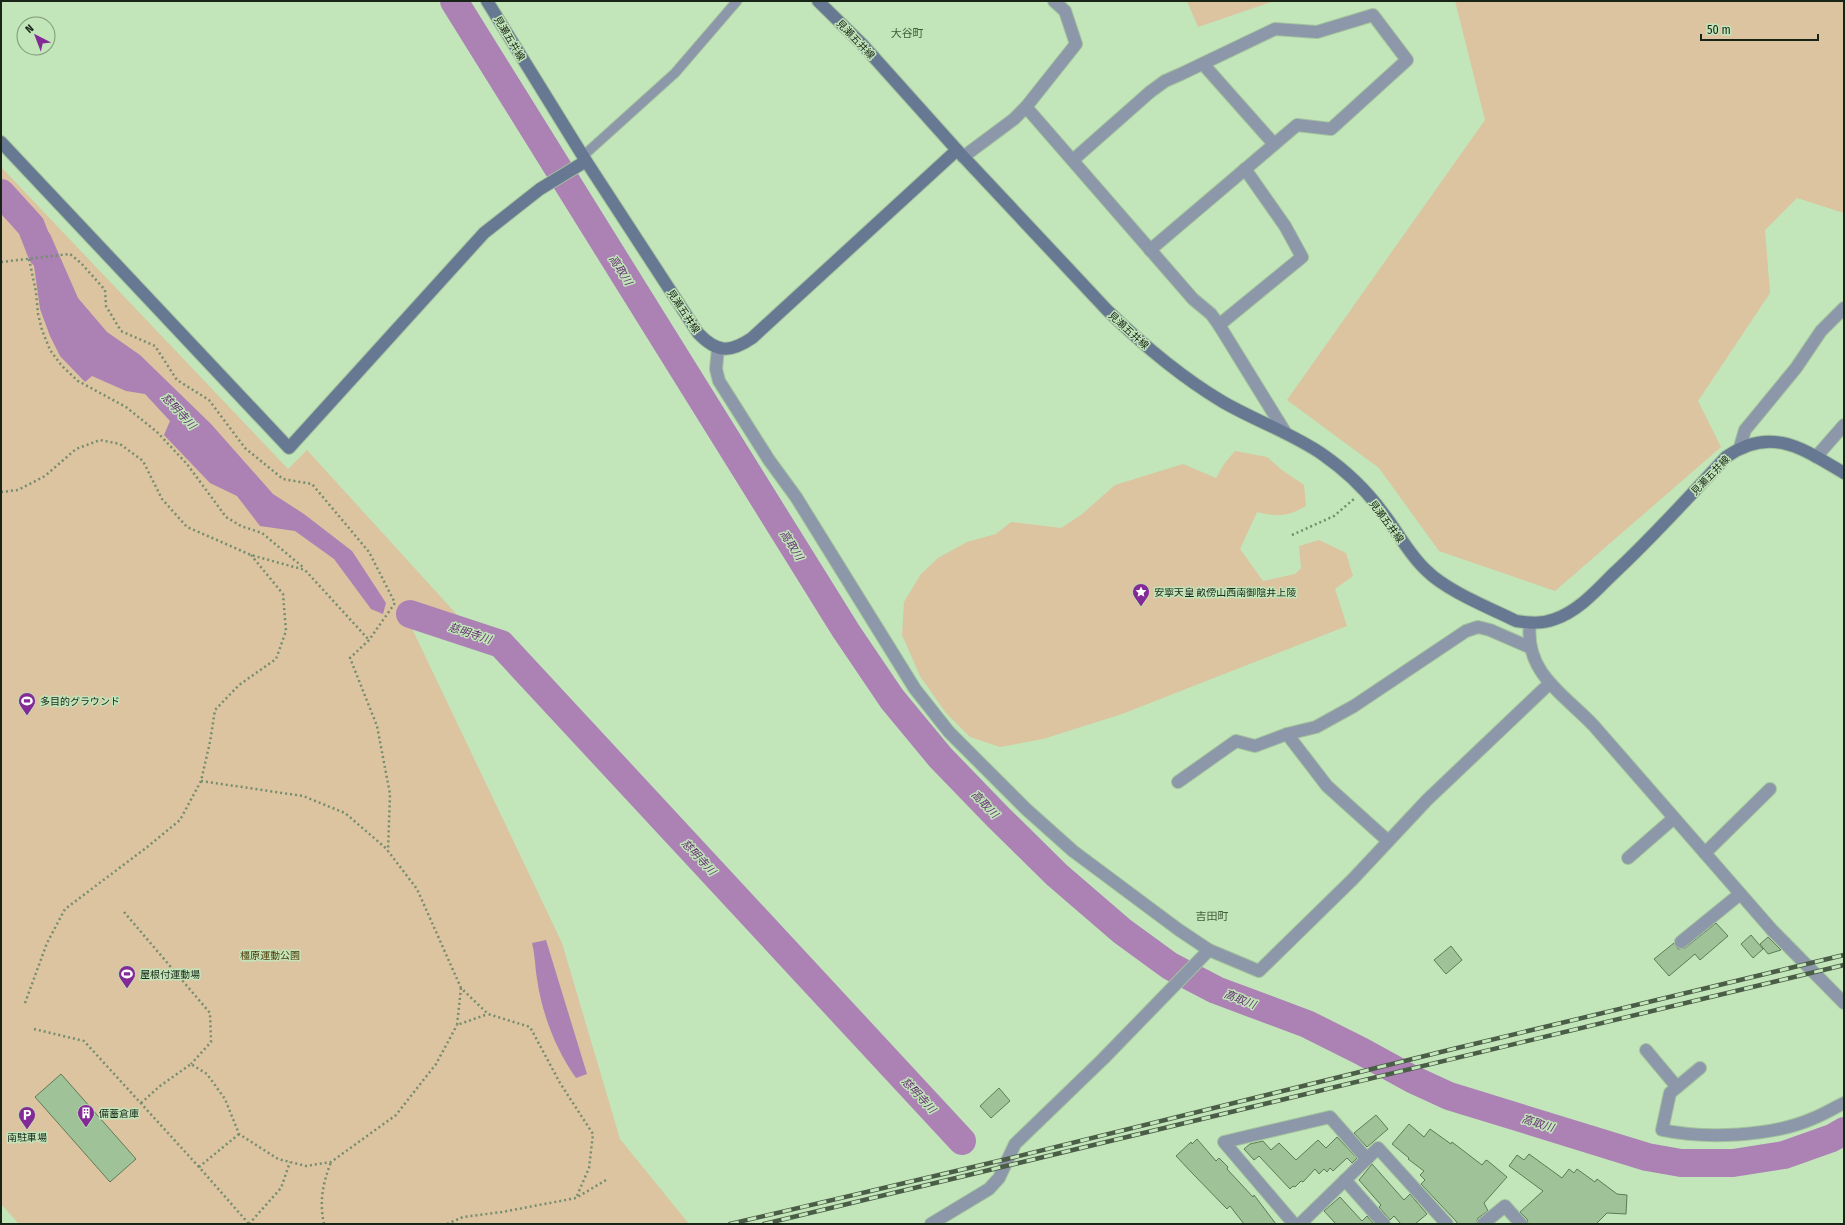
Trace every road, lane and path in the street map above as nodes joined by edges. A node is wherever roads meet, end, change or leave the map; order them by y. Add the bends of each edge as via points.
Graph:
1 (487, 1) edge
2 (737, 1) edge
3 (818, 1) edge
4 (1054, 1) edge
5 (1203, 64) junction
6 (1026, 107) junction
7 (1, 142) edge
8 (1274, 144) junction
9 (960, 153) junction
10 (1073, 160) junction
11 (582, 161) junction
12 (1245, 169) junction
13 (1150, 250) junction
14 (30, 259) junction
15 (1, 262) edge
16 (1843, 310) edge
17 (1219, 325) junction
18 (718, 348) junction
19 (1844, 425) edge
20 (1285, 432) junction
21 (1740, 447) junction
22 (1816, 457) junction
23 (1844, 473) edge
24 (1363, 490) junction
25 (1, 492) edge
26 (1292, 535) dead end
27 (251, 555) junction
28 (305, 570) junction
29 (1530, 623) junction
30 (369, 640) junction
31 (1529, 647) junction
32 (1549, 684) junction
33 (1287, 734) junction
34 (201, 781) junction
35 (1178, 782) dead end
36 (1770, 789) dead end
37 (1674, 818) junction
38 (1388, 841) junction
39 (388, 851) junction
40 (1704, 853) junction
41 (1628, 858) dead end
42 (1740, 894) junction
43 (124, 912) dead end
44 (1681, 942) dead end
45 (1206, 953) junction
46 (461, 988) junction
47 (1844, 1003) edge
48 (25, 1004) dead end
49 (488, 1014) junction
50 (457, 1025) junction
51 (34, 1029) dead end
52 (1646, 1050) dead end
53 (191, 1064) junction
54 (1700, 1068) dead end
55 (1677, 1087) junction
56 (141, 1103) junction
57 (1844, 1103) edge
58 (239, 1134) junction
59 (1367, 1159) junction
60 (290, 1162) junction
61 (331, 1162) junction
62 (199, 1167) junction
63 (606, 1180) dead end
64 (1345, 1180) junction
65 (576, 1198) junction
66 (249, 1224) edge
67 (324, 1224) edge
68 (447, 1224) edge
69 (931, 1224) edge
70 (1294, 1224) edge
71 (1300, 1224) edge
72 (1384, 1224) edge
73 (1447, 1224) edge
74 (1483, 1224) edge
75 (1522, 1224) edge

1 - 11 main road, 見瀬五井線
2 - 11 lane via 675,73
3 - 9 main road, 見瀬五井線 via 862,44
4 - 6 street via 1065,11 1076,44
5 - 8 street
5 - 8 street via 1275,29 1316,32 1373,15 1407,60 1331,129 1297,125
5 - 10 street via 1164,82
6 - 9 street via 1014,119
6 - 10 street
7 - 11 main road via 289,448 479,238 514,208
8 - 12 street
9 - 18 main road via 752,338 731,349
9 - 20 main road, 見瀬五井線 via 1107,310 1148,347 1224,402
10 - 13 street
11 - 18 main road, 見瀬五井線 via 698,333
12 - 13 street
12 - 17 street via 1286,226 1302,257
13 - 17 street
14 - 15 path
14 - 28 path via 42,330 50,350 62,366 78,380 126,407 157,432 187,464 226,517 241,526 262,533
14 - 30 path via 70,254 105,290 106,306 121,331 155,346 178,380 209,400 245,448 283,479 312,484 369,552 395,603
16 - 21 street via 1821,331 1796,368 1745,430
17 - 20 street
18 - 45 street via 716,369 719,381 932,712 1026,809 1073,851
19 - 22 street
20 - 24 main road, 見瀬五井線 via 1322,454
21 - 22 main road, 見瀬五井線 via 1755,442 1785,443
21 - 29 main road, 見瀬五井線 via 1726,457 1650,538 1586,600 1556,619
22 - 23 main road, 見瀬五井線
24 - 26 path via 1334,516
24 - 29 main road, 見瀬五井線 via 1416,559 1442,584 1516,621
25 - 27 path via 18,490 46,476 76,449 100,440 120,444 143,462 162,499 187,527
27 - 28 path
27 - 34 path via 283,594 286,631 276,659 239,685 214,710
28 - 30 path
29 - 31 street
30 - 39 path via 350,658 378,726 390,794
31 - 32 street via 1533,660
31 - 33 street via 1490,630 1478,627 1466,631 1354,706 1316,727
32 - 37 street via 1594,726
32 - 38 street via 1427,800
33 - 35 street via 1255,746 1236,741
33 - 38 street via 1327,786
34 - 39 path via 303,796 345,813
34 - 48 path via 180,820 65,909 47,943
36 - 40 street
37 - 40 street
37 - 41 street
38 - 45 street via 1259,971
39 - 46 path via 417,889
40 - 42 street
42 - 44 street
42 - 47 street
43 - 53 path via 210,1013 211,1042
45 - 69 street via 1103,1059 1015,1144 999,1178 989,1189
46 - 49 path
46 - 50 path
49 - 50 path
49 - 65 path via 530,1027 560,1083 592,1134 589,1168
50 - 61 path via 436,1064 396,1115
51 - 56 path via 84,1041
52 - 55 street
53 - 56 path
53 - 58 path via 207,1074 225,1099
54 - 55 street
55 - 57 street via 1670,1093 1662,1130 1680,1134 1743,1134 1779,1128 1813,1119
56 - 62 path
58 - 60 path via 278,1159
58 - 62 path
59 - 64 street
59 - 70 street via 1330,1117 1224,1142
59 - 73 street via 1378,1148
60 - 61 path via 306,1166
60 - 66 path via 281,1188
61 - 67 path via 322,1187
62 - 66 path
63 - 65 path
64 - 71 street
64 - 72 street
65 - 68 path via 463,1217
74 - 75 street via 1505,1206

